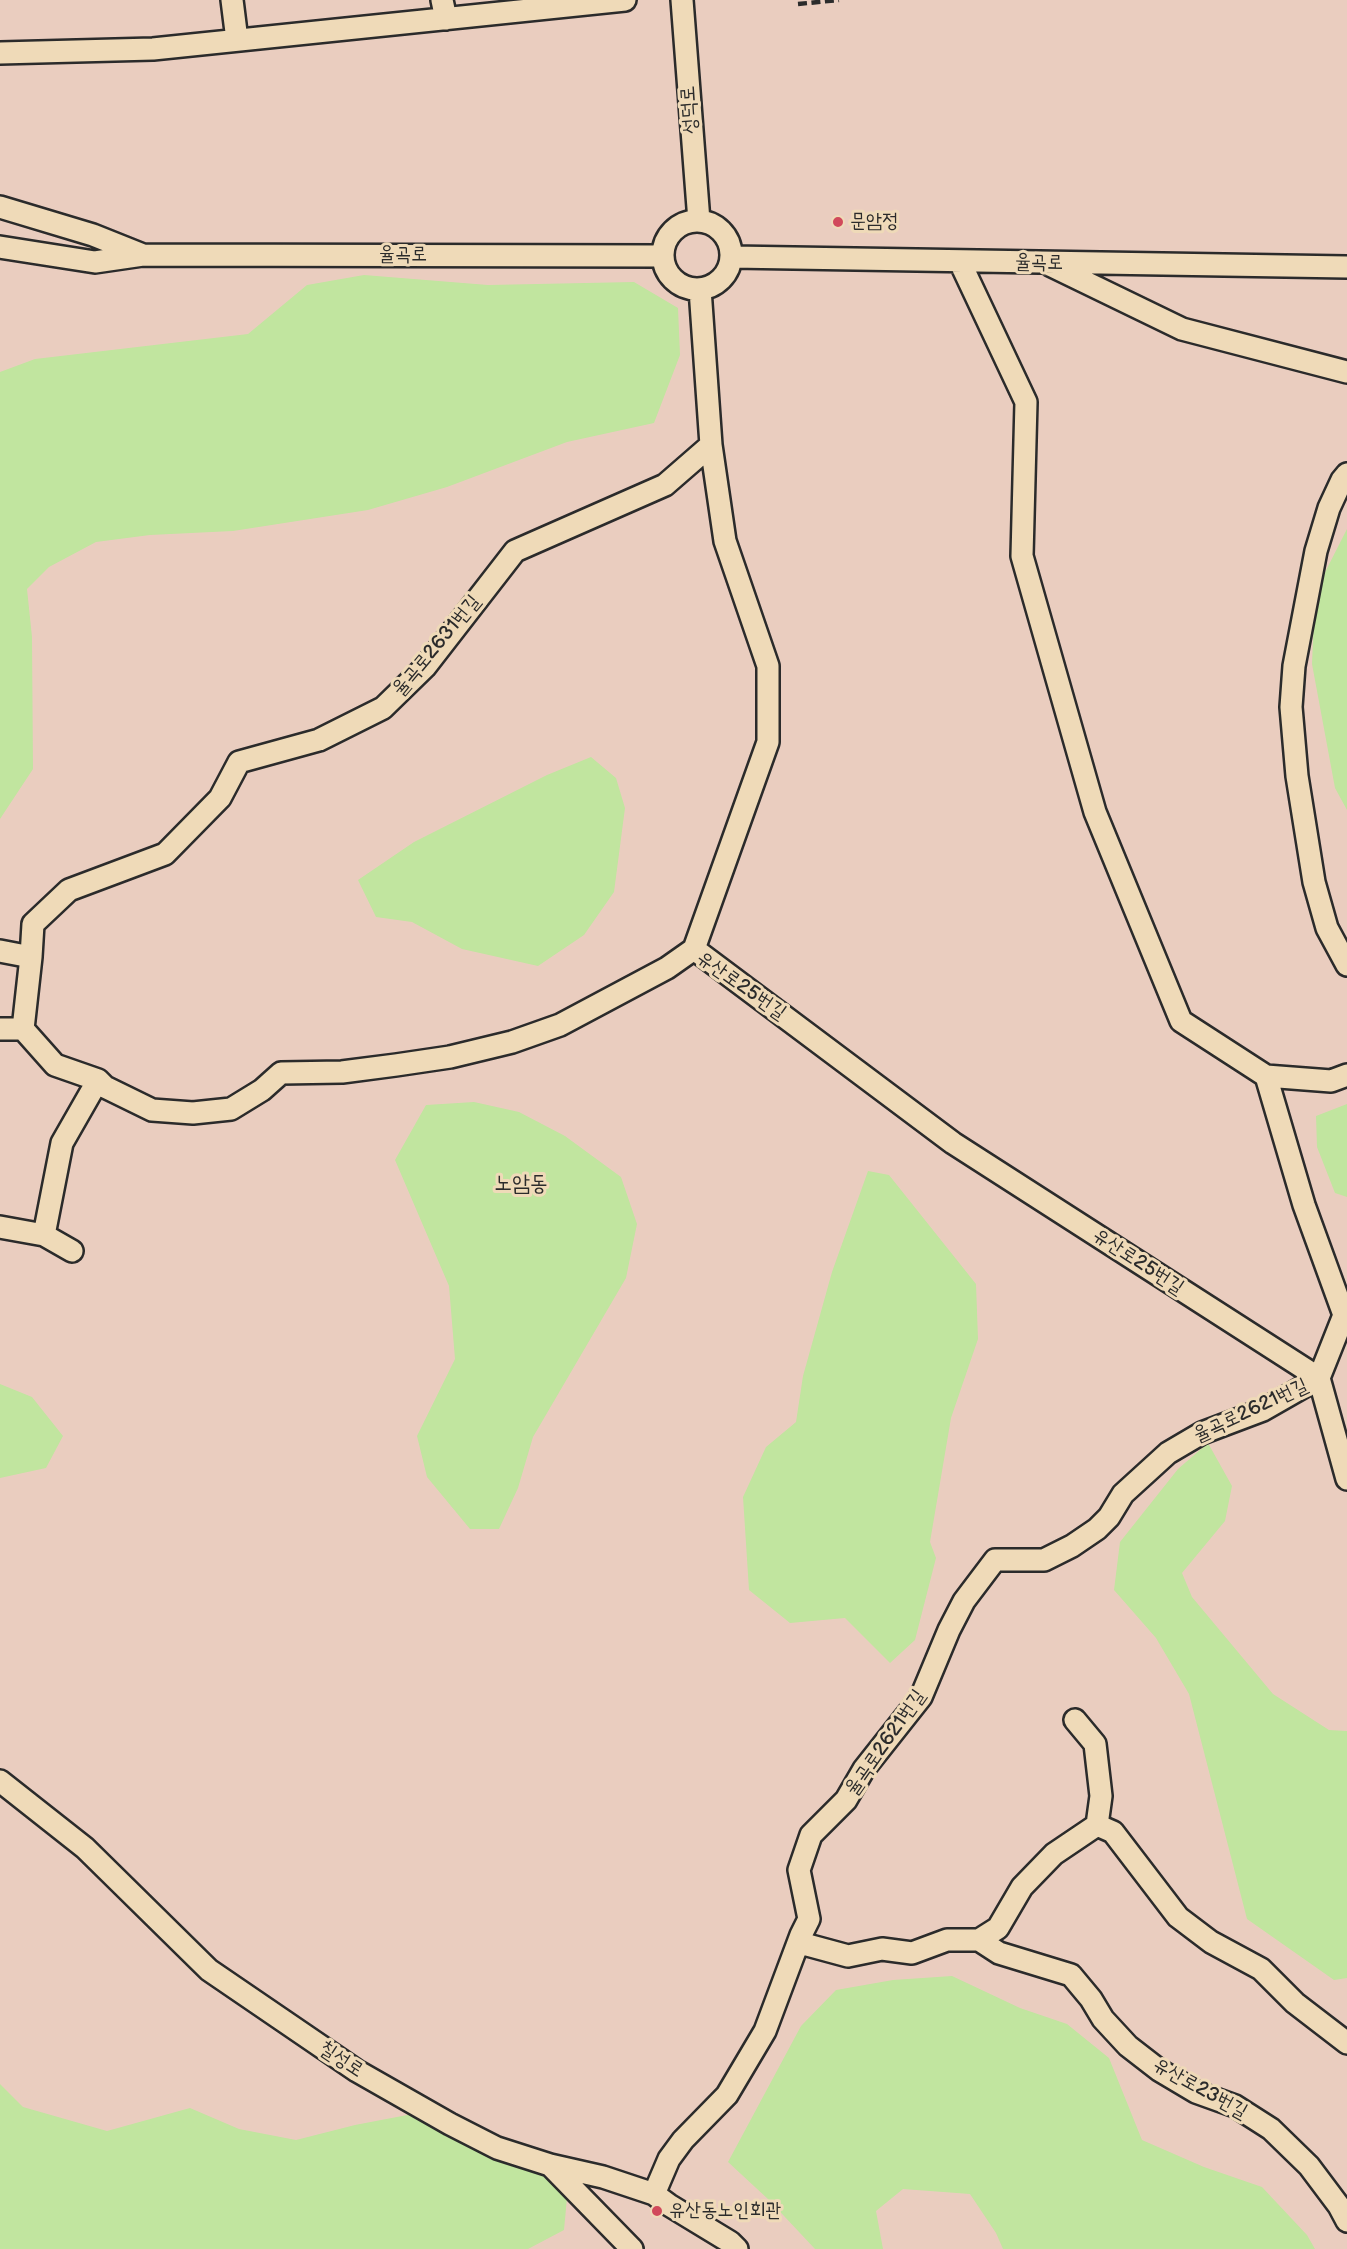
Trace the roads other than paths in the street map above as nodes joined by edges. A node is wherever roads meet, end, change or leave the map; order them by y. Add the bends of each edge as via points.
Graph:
1 (232, 0) edge
2 (625, 0) edge
3 (682, 0) edge
4 (444, 9) edge
5 (237, 40) junction
6 (0, 53) edge
7 (0, 207) edge
8 (699, 221) junction
9 (0, 247) edge
10 (143, 255) junction
11 (663, 256) junction
12 (732, 257) junction
13 (960, 262) junction
14 (1044, 263) junction
15 (1347, 267) edge
16 (700, 289) junction
17 (1347, 372) edge
18 (711, 445) junction
19 (1347, 474) edge
20 (694, 949) junction
21 (0, 951) edge
22 (32, 957) junction
23 (1347, 965) edge
24 (0, 1029) edge
25 (22, 1029) junction
26 (1347, 1075) edge
27 (1266, 1076) junction
28 (98, 1080) junction
29 (0, 1227) edge
30 (44, 1235) junction
31 (72, 1251) dead end
32 (1319, 1378) junction
33 (1347, 1479) edge
34 (1075, 1720) dead end
35 (0, 1781) edge
36 (1097, 1825) junction
37 (979, 1940) junction
38 (800, 1943) junction
39 (1347, 2043) edge
40 (550, 2165) junction
41 (654, 2194) junction
42 (1347, 2221) edge
43 (633, 2249) edge
44 (737, 2249) edge

1 - 5 street
2 - 4 street
3 - 8 street, 성덕로
4 - 5 street
5 - 6 street via 153,49
7 - 10 street via 93,235
8 - 11 street via 687,222 669,235
8 - 12 street via 719,228 731,246
9 - 10 street via 95,262
10 - 11 street, 율곡로
11 - 16 street via 671,277 680,285
12 - 13 street, 율곡로
12 - 16 street via 723,278
13 - 14 street, 율곡로
13 - 27 street via 1026,402 1022,556 1095,812 1181,1021
14 - 15 street, 율곡로
14 - 17 street via 1182,329
16 - 18 street
18 - 20 street via 725,541 768,666 768,742
18 - 22 street, 율곡로2631번길 via 665,485 515,551 425,667 385,706 319,740 239,762 220,798 165,854 69,890 33,924
19 - 23 street via 1329,508 1316,551 1294,666 1291,707 1297,776 1314,882 1328,928
20 - 28 street, 유산로25번길 via 667,968 560,1025 450,1057 342,1072 281,1073 231,1109 193,1113 152,1110
20 - 32 street, 유산로25번길 via 952,1143
21 - 22 street
22 - 25 street, 율곡로2631번길
24 - 25 street
25 - 28 street via 55,1065
26 - 27 street via 1331,1081
27 - 32 street via 1304,1205 1344,1315
28 - 30 street via 62,1143
29 - 30 street
30 - 31 street
32 - 33 street
32 - 38 street, 율곡로2621번길 via 1263,1410 1202,1433 1167,1453 1124,1494 1097,1529 1072,1546 1044,1560 995,1560 964,1601 921,1697 864,1769 846,1800 811,1835 799,1870 810,1919
34 - 36 street via 1095,1744 1101,1796
35 - 40 street, 칠성로 via 85,1848 209,1970 357,2071 497,2148
36 - 37 street via 1054,1854 1022,1887 998,1928
36 - 39 street via 1113,1832 1178,1917 1211,1942 1261,1968 1294,2003
37 - 38 street, 유산로23번길 via 947,1940 912,1953 882,1949 848,1956
37 - 42 street, 유산로23번길 via 999,1953 1071,1975 1128,2046 1196,2092 1234,2106 1271,2130 1309,2166
38 - 41 street, 율곡로2621번길 via 765,2031 727,2095 669,2159
40 - 41 street, 칠성로
40 - 43 street
41 - 44 street, 칠성로

